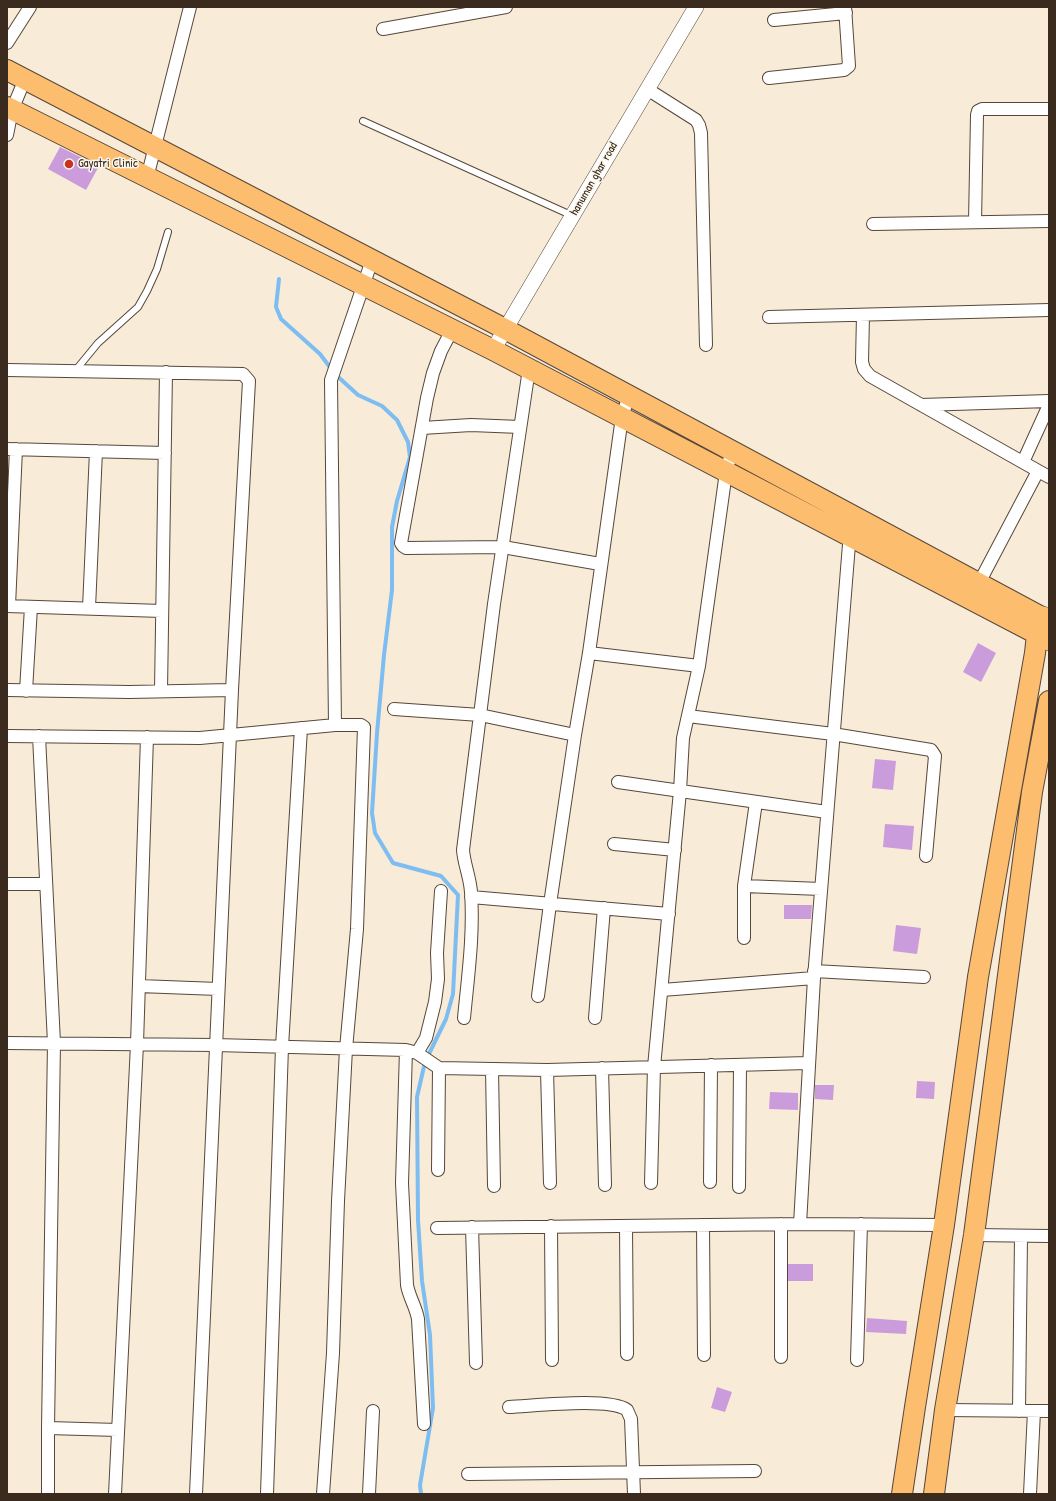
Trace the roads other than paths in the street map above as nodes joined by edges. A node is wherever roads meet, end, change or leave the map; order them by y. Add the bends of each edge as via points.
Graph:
1 (30, 7) edge
2 (190, 7) edge
3 (506, 7) edge
4 (696, 7) edge
5 (845, 10) edge
6 (774, 20) dead end
7 (383, 29) dead end
8 (7, 43) edge
9 (7, 70) edge
10 (769, 78) dead end
11 (25, 79) junction
12 (647, 89) junction
13 (9, 109) edge
14 (1049, 109) edge
15 (363, 121) dead end
16 (7, 135) edge
17 (155, 147) junction
18 (147, 178) junction
19 (286, 215) junction
20 (573, 216) junction
21 (1049, 221) edge
22 (975, 222) junction
23 (873, 224) dead end
24 (168, 232) dead end
25 (274, 241) junction
26 (372, 260) junction
27 (363, 286) junction
28 (1049, 310) edge
29 (863, 315) junction
30 (768, 317) dead end
31 (505, 329) junction
32 (452, 330) junction
33 (706, 345) dead end
34 (493, 350) junction
35 (529, 369) junction
36 (7, 370) edge
37 (75, 371) junction
38 (166, 372) junction
39 (629, 395) junction
40 (1049, 401) edge
41 (920, 405) junction
42 (1049, 405) edge
43 (622, 418) junction
44 (520, 427) junction
45 (422, 428) junction
46 (12, 449) edge
47 (732, 450) junction
48 (96, 451) junction
49 (165, 453) junction
50 (1022, 462) junction
51 (1038, 471) junction
52 (726, 472) junction
53 (1049, 477) edge
54 (853, 515) junction
55 (849, 536) junction
56 (503, 547) junction
57 (600, 564) junction
58 (979, 583) junction
59 (8, 606) edge
60 (31, 608) junction
61 (89, 608) junction
62 (162, 611) junction
63 (1044, 628) edge
64 (588, 653) junction
65 (699, 666) junction
66 (7, 690) edge
67 (26, 690) junction
68 (160, 690) junction
69 (232, 690) junction
70 (1049, 701) edge
71 (394, 709) dead end
72 (480, 715) junction
73 (688, 716) junction
74 (335, 725) junction
75 (300, 728) junction
76 (833, 734) junction
77 (231, 735) junction
78 (575, 735) junction
79 (7, 736) edge
80 (39, 736) junction
81 (148, 737) junction
82 (618, 782) dead end
83 (680, 791) junction
84 (756, 802) junction
85 (827, 812) junction
86 (614, 844) dead end
87 (675, 850) junction
88 (926, 856) dead end
89 (7, 884) edge
90 (46, 884) junction
91 (744, 886) junction
92 (821, 889) junction
93 (441, 891) dead end
94 (471, 897) junction
95 (550, 904) junction
96 (604, 908) junction
97 (669, 914) junction
98 (744, 938) dead end
99 (814, 974) junction
100 (924, 977) dead end
101 (139, 986) junction
102 (218, 989) junction
103 (662, 990) junction
104 (538, 996) dead end
105 (464, 1018) dead end
106 (595, 1018) dead end
107 (7, 1043) edge
108 (54, 1043) junction
109 (137, 1044) junction
110 (215, 1045) junction
111 (282, 1047) junction
112 (346, 1049) junction
113 (415, 1053) junction
114 (808, 1063) junction
115 (712, 1065) junction
116 (740, 1065) junction
117 (436, 1066) junction
118 (654, 1067) junction
119 (602, 1068) junction
120 (492, 1069) junction
121 (547, 1070) junction
122 (438, 1170) dead end
123 (710, 1182) dead end
124 (550, 1183) dead end
125 (651, 1183) dead end
126 (604, 1185) dead end
127 (494, 1186) dead end
128 (739, 1187) dead end
129 (781, 1224) junction
130 (800, 1224) junction
131 (861, 1224) junction
132 (703, 1225) junction
133 (944, 1225) junction
134 (551, 1226) junction
135 (626, 1226) junction
136 (472, 1227) junction
137 (437, 1228) dead end
138 (974, 1235) junction
139 (1021, 1236) junction
140 (1049, 1236) edge
141 (627, 1354) dead end
142 (704, 1355) dead end
143 (781, 1358) dead end
144 (552, 1360) dead end
145 (857, 1360) dead end
146 (476, 1363) dead end
147 (509, 1408) dead end
148 (945, 1410) junction
149 (373, 1411) dead end
150 (1019, 1411) junction
151 (1034, 1411) junction
152 (1049, 1411) edge
153 (424, 1424) dead end
154 (48, 1428) junction
155 (118, 1430) junction
156 (755, 1471) dead end
157 (633, 1472) junction
158 (468, 1474) dead end
159 (48, 1494) edge
160 (115, 1494) edge
161 (196, 1494) edge
162 (267, 1494) edge
163 (323, 1494) edge
164 (369, 1494) edge
165 (634, 1494) edge
166 (902, 1494) edge
167 (934, 1494) edge
168 (1030, 1494) edge

1 - 8 street
2 - 17 street
3 - 7 street
4 - 12 street, hanuman ghar road
5 - 6 street
5 - 10 street via 849,66 847,68
9 - 11 main road
11 - 13 street
11 - 17 main road
12 - 20 street, hanuman ghar road
12 - 33 street via 696,120 701,133
13 - 16 street
13 - 18 main road
14 - 22 street via 978,110
15 - 20 lane
17 - 18 street
17 - 19 main road
18 - 25 main road
19 - 25 main road
19 - 26 main road
20 - 31 street, hanuman ghar road
21 - 22 street
22 - 23 street
24 - 37 lane via 157,269 138,307 98,342
25 - 27 main road
26 - 27 street
26 - 31 main road
27 - 32 main road
27 - 74 street via 331,380
28 - 29 street
29 - 30 street
29 - 41 street via 864,369 870,376
31 - 34 street, hanuman ghar road
31 - 39 main road
32 - 34 main road
32 - 45 street via 433,373
34 - 35 main road
35 - 43 main road
35 - 44 street
36 - 37 street
37 - 38 street
38 - 49 street
38 - 69 street via 243,374 249,381
39 - 43 street
39 - 47 main road
40 - 41 street
41 - 50 street
42 - 50 street
43 - 52 main road
43 - 57 street
44 - 45 street via 470,424
44 - 56 street
45 - 56 street via 403,546
46 - 48 street
46 - 59 street
47 - 52 street
47 - 54 main road
48 - 49 street
48 - 61 street
49 - 62 street
50 - 51 street
51 - 53 street
51 - 58 street
52 - 55 main road
52 - 65 street
54 - 55 street
54 - 58 main road
55 - 63 main road
55 - 76 street
56 - 57 street
56 - 72 street
57 - 64 street
58 - 63 main road
59 - 60 street
60 - 61 street
60 - 67 street
61 - 62 street
62 - 68 street
63 - 133 main road via 1034,660 978,977
64 - 65 street
64 - 78 street
65 - 73 street
66 - 67 street
67 - 68 street
68 - 69 street
69 - 77 street
70 - 138 main road via 1032,792
71 - 72 street
72 - 78 street
72 - 94 street via 463,850 471,885
73 - 76 street
73 - 83 street via 683,738
74 - 75 street
74 - 112 street via 361,725 365,729 357,929
75 - 77 street
75 - 111 street
76 - 85 street
76 - 88 street via 931,750 934,753
77 - 81 street via 200,738
77 - 102 street
78 - 95 street
79 - 80 street
80 - 81 street
80 - 90 street
81 - 101 street
82 - 83 street
83 - 84 street
83 - 87 street
84 - 85 street
84 - 91 street
85 - 92 street
86 - 87 street
87 - 97 street
89 - 90 street
90 - 108 street
91 - 92 street
91 - 98 street
92 - 99 street
93 - 113 street via 435,1002 426,1038
94 - 95 street
94 - 105 street via 471,950
95 - 96 street
95 - 104 street
96 - 97 street
96 - 106 street
97 - 103 street
99 - 100 street
99 - 103 street
99 - 114 street
101 - 102 street
101 - 109 street
102 - 110 street
103 - 118 street
107 - 108 street
108 - 109 street
108 - 154 street
109 - 110 street
109 - 155 street
110 - 111 street
110 - 161 street
111 - 112 street
111 - 162 street
112 - 113 street
112 - 163 street via 333,1353
113 - 117 street
113 - 153 street via 402,1183 407,1285 418,1319
114 - 116 street
114 - 130 street
115 - 116 street
115 - 118 street
115 - 123 street
116 - 128 street
117 - 120 street
117 - 122 street
118 - 119 street
118 - 125 street
119 - 121 street
119 - 126 street
120 - 121 street
120 - 127 street
121 - 124 street
129 - 130 street
129 - 132 street
129 - 143 street
130 - 131 street
131 - 133 street
131 - 145 street
132 - 135 street
132 - 142 street
133 - 166 main road
134 - 135 street
134 - 136 street
134 - 144 street
135 - 141 street
136 - 137 street
136 - 146 street
138 - 139 street
138 - 148 main road
139 - 140 street
139 - 150 street
147 - 157 street via 599,1403 624,1408 630,1413 631,1419
148 - 150 street
148 - 167 main road
149 - 164 street
150 - 151 street
151 - 152 street
151 - 168 street
154 - 155 street
154 - 159 street
155 - 160 street
156 - 157 street
157 - 158 street
157 - 165 street

